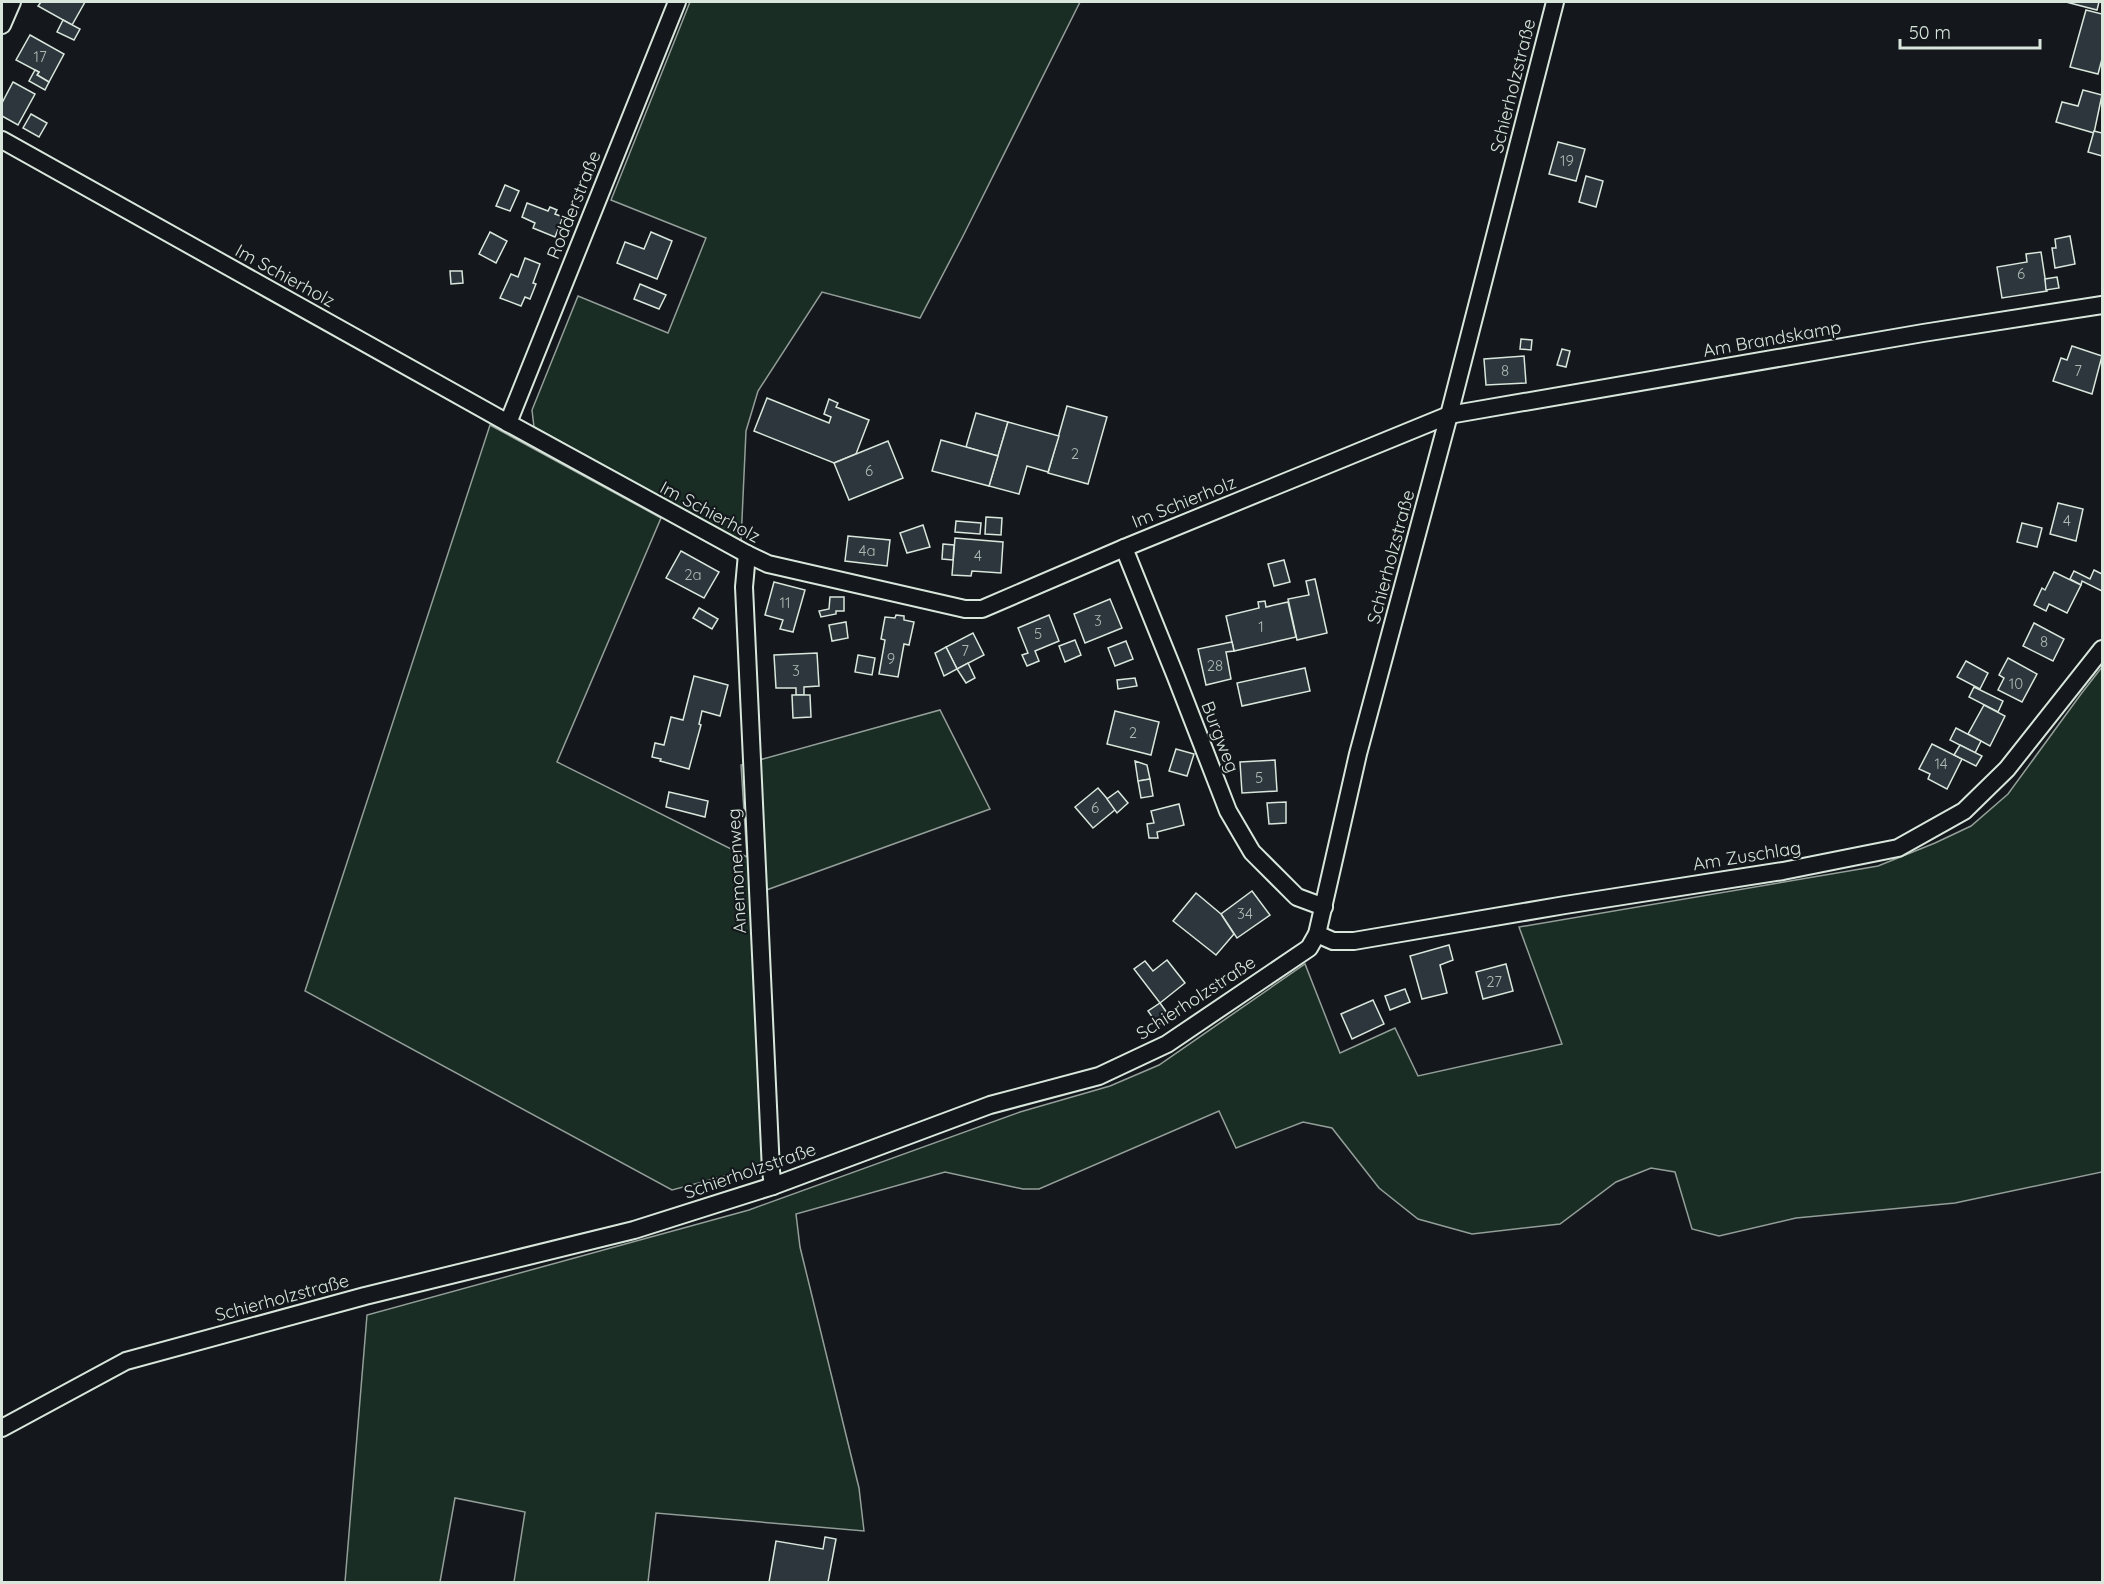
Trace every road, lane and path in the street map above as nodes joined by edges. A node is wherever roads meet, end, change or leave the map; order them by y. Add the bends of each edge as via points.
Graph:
1 (12, 2) edge
2 (677, 2) edge
3 (1555, 2) edge
4 (2, 25) edge
5 (2, 140) edge
6 (2103, 305) edge
7 (1449, 415) junction
8 (508, 423) junction
9 (1124, 548) junction
10 (747, 554) junction
11 (2103, 649) edge
12 (1324, 907) junction
13 (1317, 934) junction
14 (773, 1186) junction
15 (2, 1428) edge

1 - 4 street
2 - 8 street, Rodderstraße
3 - 7 street, Schierholzstraße
5 - 8 street, Im Schierholz
6 - 7 street, Am Brandskamp
7 - 9 street, Im Schierholz
7 - 12 street, Schierholzstraße via 1358,754
8 - 10 street, Im Schierholz
9 - 10 street, Im Schierholz via 981,609 965,609 768,564
9 - 12 street, Burgweg via 1228,811 1252,852 1297,897
10 - 14 street, Anemonenweg via 744,587
11 - 13 street, Am Zuschlag via 1998,778 1964,811 1898,848 1783,871 1354,941 1333,941
12 - 13 street, Schierholzstraße
13 - 14 street, Schierholzstraße via 1309,948 1167,1044 1119,1067 990,1105
14 - 15 street, Schierholzstraße via 634,1230 365,1296 126,1361

